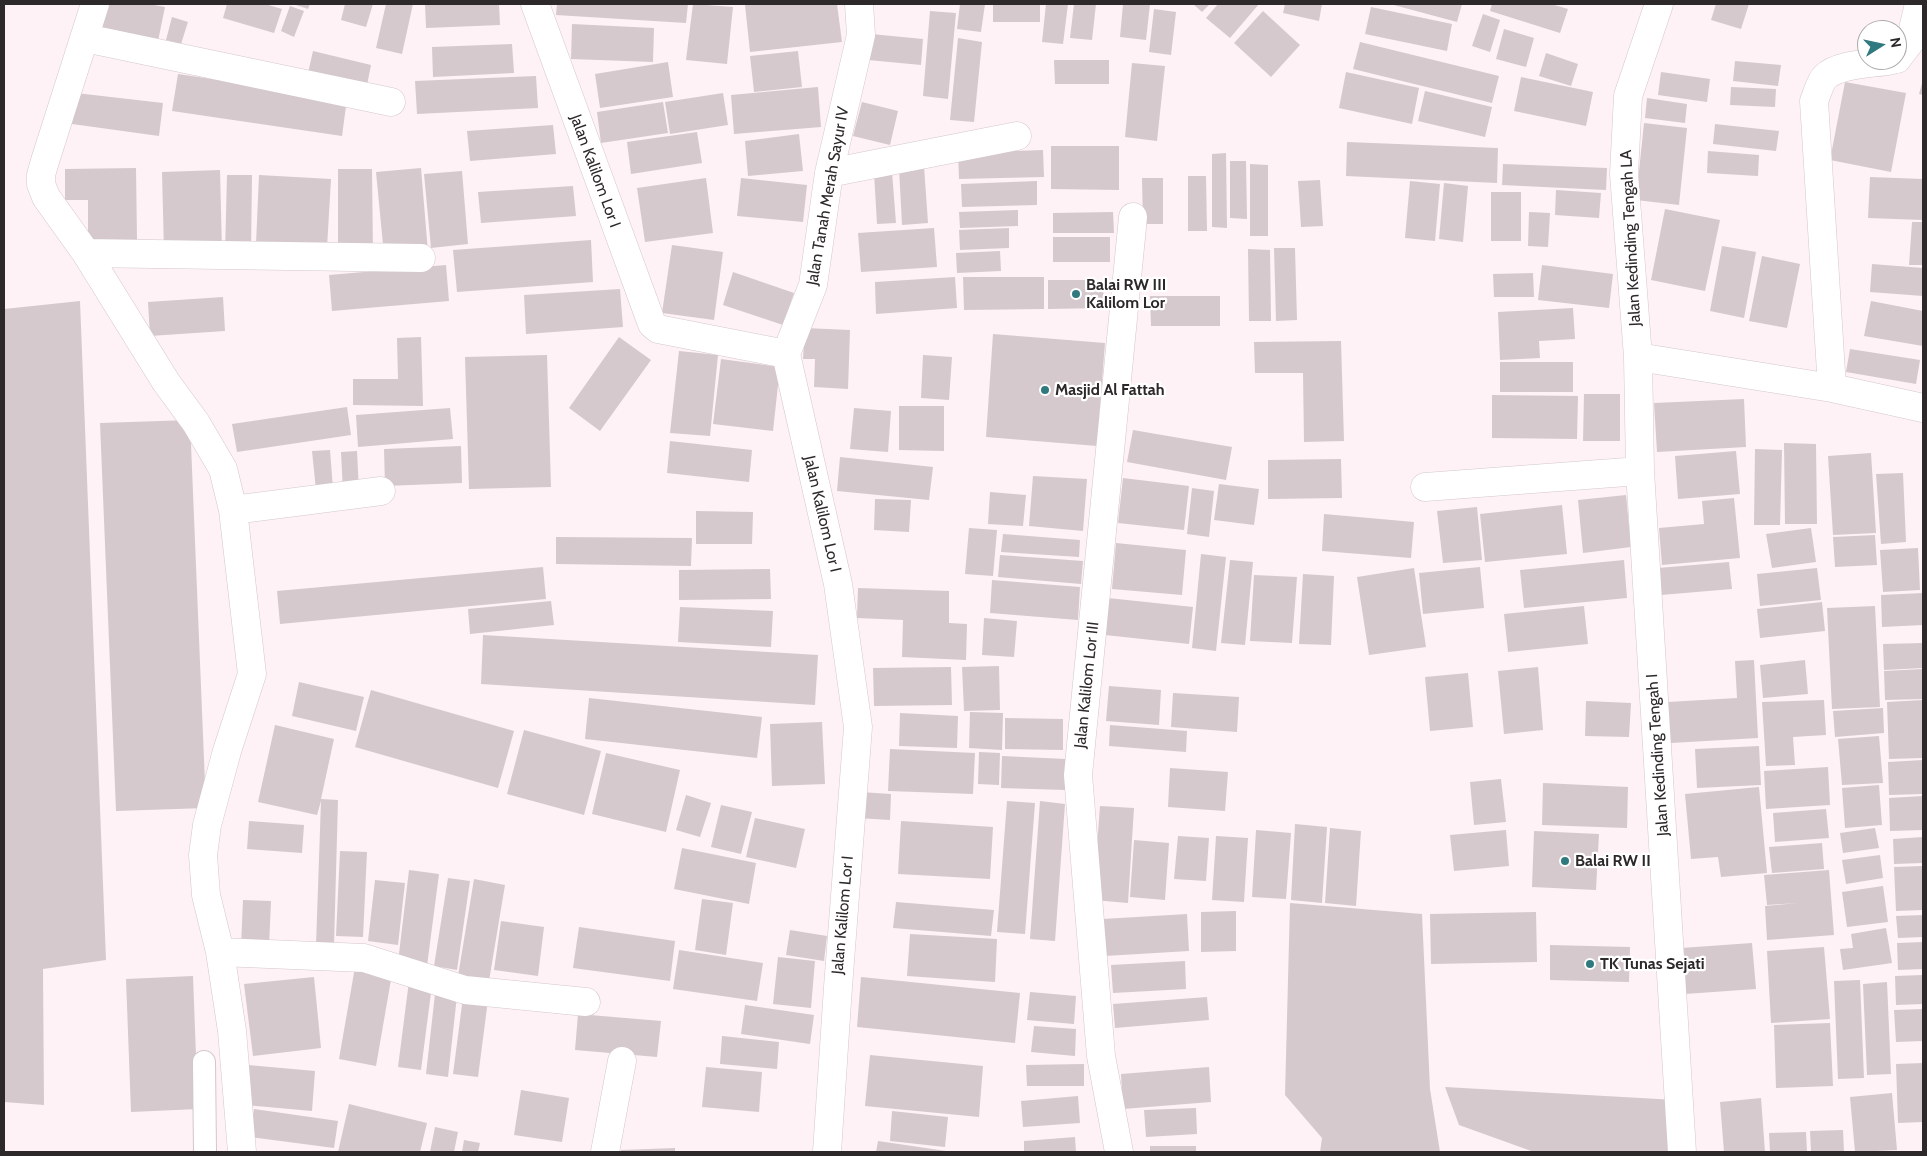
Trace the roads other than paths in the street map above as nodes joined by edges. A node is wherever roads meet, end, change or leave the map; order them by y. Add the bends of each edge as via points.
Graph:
1 (95, 4) edge
2 (535, 4) edge
3 (859, 4) edge
4 (1659, 4) edge
5 (1919, 4) edge
6 (85, 38) junction
7 (1907, 46) edge
8 (1857, 65) edge
9 (391, 102) dead end
10 (1016, 136) dead end
11 (829, 174) junction
12 (1133, 217) dead end
13 (86, 253) junction
14 (421, 258) dead end
15 (786, 354) junction
16 (1638, 358) junction
17 (1832, 388) junction
18 (1923, 408) edge
19 (1640, 471) junction
20 (1425, 487) dead end
21 (381, 491) dead end
22 (233, 510) junction
23 (220, 952) junction
24 (586, 1002) dead end
25 (622, 1061) dead end
26 (204, 1062) dead end
27 (205, 1152) edge
28 (242, 1152) edge
29 (605, 1152) edge
30 (827, 1152) edge
31 (1119, 1152) edge
32 (1682, 1152) edge

1 - 6 street
2 - 15 street, Jalan Kalilom Lor I via 652,324 658,329
3 - 11 street, Jalan Tanah Merah Sayur IV via 861,35
4 - 16 street, Jalan Kedinding Tengah LA via 1628,96 1624,174
5 - 7 street
6 - 9 street
6 - 13 street via 41,175 41,184 46,197
8 - 17 street via 1836,69 1824,77 1814,101
10 - 11 street
11 - 15 street, Jalan Tanah Merah Sayur IV via 813,285
12 - 31 street, Jalan Kalilom Lor III via 1078,775 1101,1056
13 - 14 street
13 - 22 street via 223,468
15 - 30 street, Jalan Kalilom Lor I via 838,584 858,727
16 - 17 street
16 - 19 street, Jalan Kedinding Tengah I
17 - 18 street
19 - 20 street
19 - 32 street, Jalan Kedinding Tengah I
21 - 22 street
22 - 23 street via 252,674 227,751 207,825 203,855 206,895
23 - 24 street via 364,958 465,990
23 - 28 street via 232,1031
25 - 29 street
26 - 27 lane

